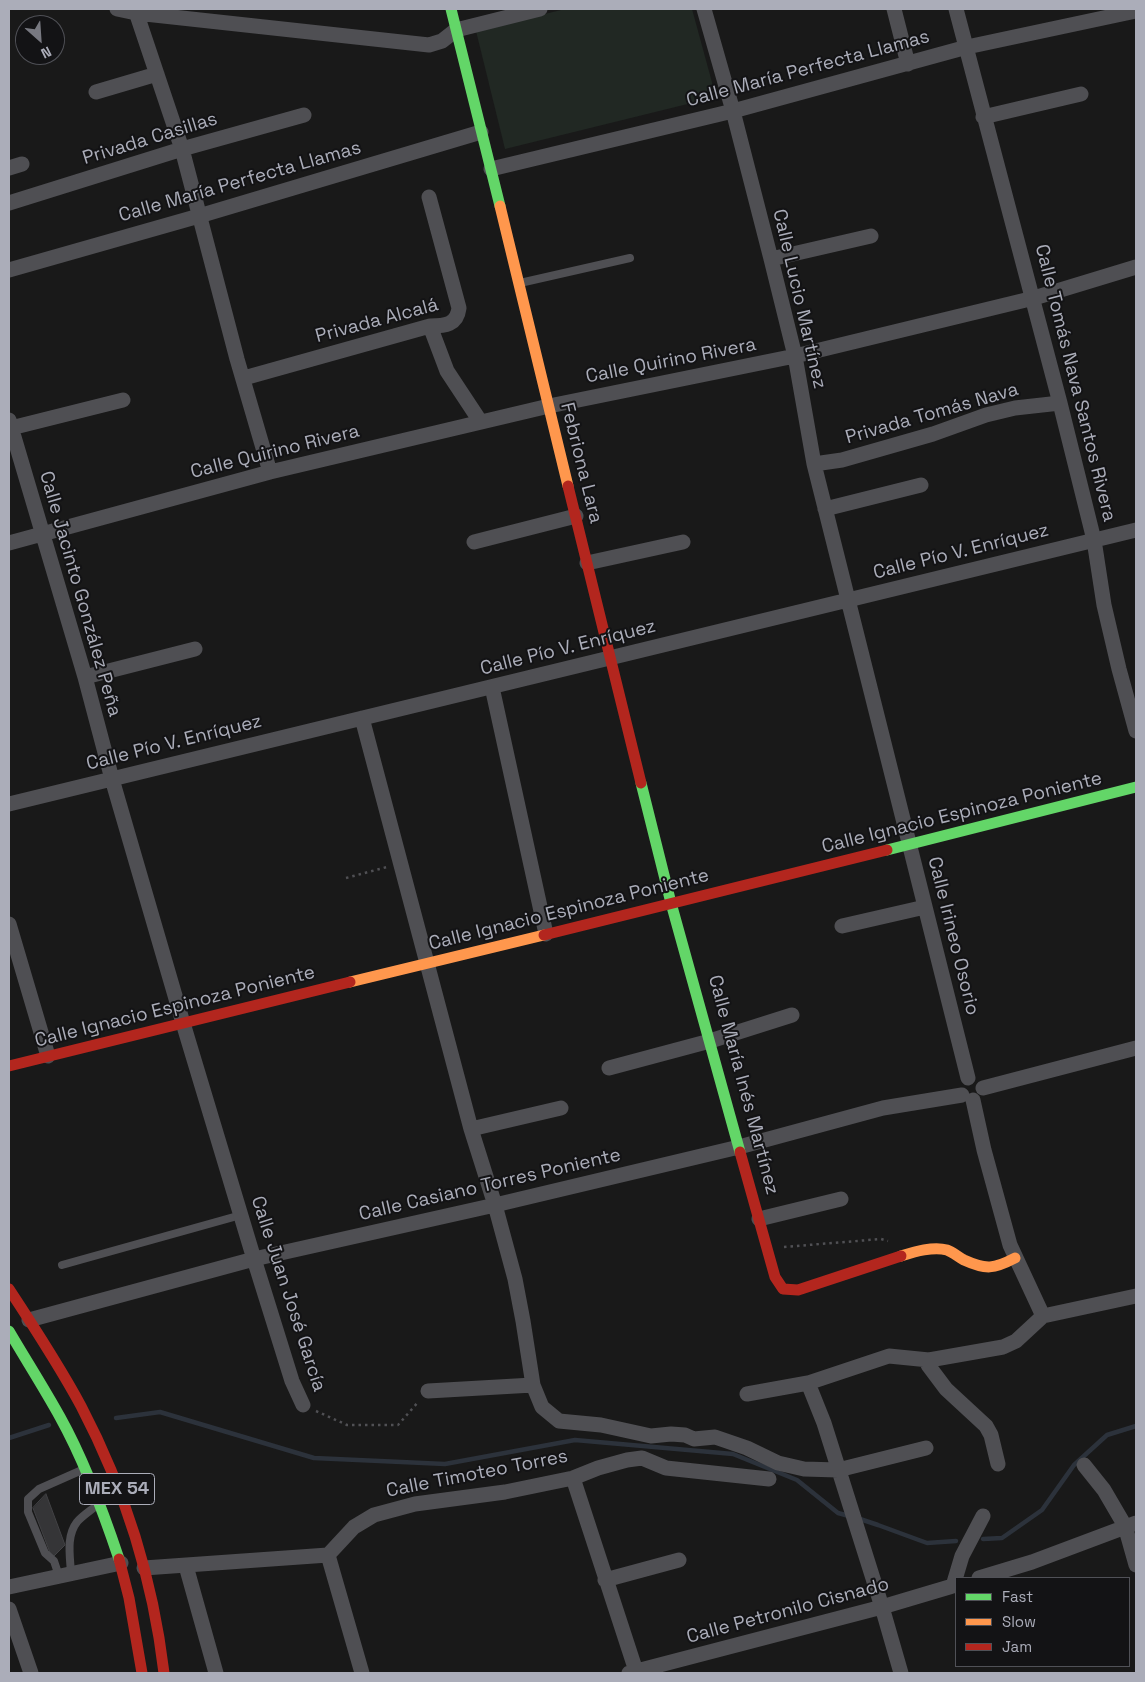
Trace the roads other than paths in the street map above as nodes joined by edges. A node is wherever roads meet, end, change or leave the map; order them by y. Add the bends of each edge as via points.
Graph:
1 (117, 9) edge
2 (451, 9) edge
3 (540, 9) edge
4 (704, 9) edge
5 (894, 9) edge
6 (956, 9) edge
7 (135, 11) edge
8 (1136, 11) edge
9 (456, 30) junction
10 (967, 47) junction
11 (908, 64) junction
12 (156, 74) junction
13 (96, 92) dead end
14 (1080, 94) dead end
15 (733, 111) junction
16 (304, 115) dead end
17 (983, 117) junction
18 (481, 132) junction
19 (182, 149) junction
20 (491, 169) junction
21 (429, 197) dead end
22 (9, 203) edge
23 (199, 216) junction
24 (871, 236) dead end
25 (630, 258) dead end
26 (770, 259) junction
27 (1136, 268) edge
28 (9, 270) edge
29 (518, 283) junction
30 (1034, 298) junction
31 (430, 326) junction
32 (794, 356) junction
33 (244, 378) junction
34 (123, 400) dead end
35 (1060, 403) junction
36 (549, 406) junction
37 (480, 421) junction
38 (10, 424) edge
39 (814, 464) junction
40 (270, 472) junction
41 (920, 485) dead end
42 (825, 509) junction
43 (576, 516) junction
44 (1136, 530) edge
45 (42, 534) junction
46 (1094, 540) junction
47 (474, 542) dead end
48 (683, 542) dead end
49 (9, 543) edge
50 (588, 563) junction
51 (848, 600) junction
52 (195, 649) dead end
53 (611, 658) junction
54 (85, 677) junction
55 (492, 687) junction
56 (362, 718) junction
57 (1136, 731) edge
58 (112, 779) junction
59 (1136, 787) edge
60 (9, 804) edge
61 (909, 845) junction
62 (672, 903) junction
63 (925, 907) junction
64 (9, 924) edge
65 (842, 926) dead end
66 (546, 934) junction
67 (426, 963) junction
68 (792, 1015) dead end
69 (183, 1023) junction
70 (710, 1041) junction
71 (1136, 1048) edge
72 (48, 1056) junction
73 (9, 1066) edge
74 (609, 1068) dead end
75 (968, 1078) junction
76 (983, 1088) junction
77 (967, 1098) junction
78 (561, 1108) dead end
79 (471, 1129) junction
80 (739, 1147) junction
81 (841, 1199) dead end
82 (495, 1205) junction
83 (240, 1215) junction
84 (759, 1219) junction
85 (1015, 1258) junction
86 (254, 1259) junction
87 (62, 1264) dead end
88 (9, 1289) edge
89 (1136, 1296) edge
90 (1043, 1316) junction
91 (29, 1320) junction
92 (9, 1325) edge
93 (9, 1332) edge
94 (929, 1360) junction
95 (808, 1383) junction
96 (533, 1385) junction
97 (428, 1391) road end
98 (747, 1394) dead end
99 (303, 1405) road end
100 (651, 1436) junction
101 (926, 1448) dead end
102 (642, 1458) junction
103 (998, 1464) dead end
104 (1084, 1465) dead end
105 (84, 1469) junction
106 (838, 1470) junction
107 (573, 1478) junction
108 (769, 1478) dead end
109 (99, 1504) junction
110 (983, 1516) dead end
111 (1131, 1525) edge
112 (328, 1555) junction
113 (679, 1560) dead end
114 (121, 1563) junction
115 (1136, 1565) edge
116 (186, 1566) junction
117 (144, 1568) junction
118 (65, 1574) junction
119 (956, 1577) edge
120 (982, 1577) edge
121 (605, 1580) junction
122 (954, 1586) edge
123 (9, 1587) edge
124 (882, 1607) junction
125 (9, 1609) edge
126 (632, 1672) edge
127 (31, 1673) edge
128 (142, 1673) edge
129 (164, 1673) edge
130 (216, 1673) edge
131 (362, 1673) edge
132 (900, 1673) edge

1 - 7 street
2 - 9 street, Febriona Lara
3 - 9 street
4 - 15 street, Calle Lucio Martínez
5 - 11 street
6 - 10 street, Calle Tomás Nava Santos Rivera
7 - 9 street via 429,45
7 - 12 street
8 - 10 street, Calle María Perfecta Llamas
9 - 18 street, Febriona Lara
10 - 11 street, Calle María Perfecta Llamas
10 - 17 street, Calle Tomás Nava Santos Rivera
11 - 15 street, Calle María Perfecta Llamas
12 - 13 street
12 - 19 street
14 - 17 street
15 - 20 street, Calle María Perfecta Llamas
15 - 26 street, Calle Lucio Martínez
16 - 19 street, Privada Casillas
17 - 30 street, Calle Tomás Nava Santos Rivera
18 - 20 street, Febriona Lara
18 - 23 street, Calle María Perfecta Llamas
19 - 22 street, Privada Casillas
19 - 23 street
20 - 29 street, Febriona Lara
21 - 31 street, Privada Alcalá via 458,308 451,324
23 - 28 street, Calle María Perfecta Llamas
23 - 33 street
24 - 26 street
25 - 29 lane
26 - 32 street, Calle Lucio Martínez
27 - 30 street, Calle Quirino Rivera
29 - 36 street, Febriona Lara
30 - 32 street, Calle Quirino Rivera
30 - 35 street, Calle Tomás Nava Santos Rivera
31 - 33 street, Privada Alcalá
31 - 37 street via 447,371
32 - 36 street, Calle Quirino Rivera
32 - 39 street, Calle Lucio Martínez
33 - 40 street
34 - 38 street
35 - 39 street, Privada Tomás Nava via 1006,410 842,460
35 - 46 street, Calle Tomás Nava Santos Rivera
36 - 37 street, Calle Quirino Rivera
36 - 43 street, Febriona Lara
37 - 40 street, Calle Quirino Rivera
38 - 45 street, Calle Jacinto González Peña
39 - 42 street, Calle Lucio Martínez
40 - 45 street, Calle Quirino Rivera
41 - 42 street
42 - 51 street, Calle Lucio Martínez
43 - 47 street
43 - 50 street, Febriona Lara
44 - 46 street, Calle Pío V. Enríquez
45 - 49 street, Calle Quirino Rivera
45 - 54 street, Calle Jacinto González Peña
46 - 51 street, Calle Pío V. Enríquez
46 - 57 street, Calle Tomás Nava Santos Rivera via 1104,605
48 - 50 street
50 - 53 street, Febriona Lara
51 - 53 street, Calle Pío V. Enríquez
51 - 61 street, Calle Irineo Osorio
52 - 54 street
53 - 55 street, Calle Pío V. Enríquez
53 - 62 street, Febriona Lara
54 - 58 street, Calle Jacinto González Peña
55 - 56 street, Calle Pío V. Enríquez
55 - 66 street
56 - 58 street, Calle Pío V. Enríquez
56 - 67 street
58 - 60 street, Calle Pío V. Enríquez
58 - 69 street, Calle Juan José García
59 - 61 street, Calle Ignacio Espinoza Poniente
61 - 62 street, Calle Ignacio Espinoza Poniente
61 - 63 street, Calle Irineo Osorio
62 - 66 street, Calle Ignacio Espinoza Poniente
62 - 70 street, Calle María Inés Martínez
63 - 65 street
63 - 75 street, Calle Irineo Osorio
64 - 72 street
66 - 67 street, Calle Ignacio Espinoza Poniente
67 - 69 street, Calle Ignacio Espinoza Poniente
67 - 79 street
68 - 70 street
69 - 72 street, Calle Ignacio Espinoza Poniente
69 - 83 street, Calle Juan José García
70 - 74 street
70 - 80 street, Calle María Inés Martínez
71 - 76 street
72 - 73 street, Calle Ignacio Espinoza Poniente
75 - 76 street via 978,1079
75 - 77 street via 960,1085
76 - 77 street via 980,1096
77 - 80 street, Calle Casiano Torres Poniente via 883,1108
77 - 85 street
78 - 79 street
79 - 82 street
80 - 82 street, Calle Casiano Torres Poniente
80 - 84 street, Calle María Inés Martínez
81 - 84 street
82 - 86 street, Calle Casiano Torres Poniente
82 - 96 street via 515,1279
83 - 86 street, Calle Juan José García
83 - 87 lane
84 - 85 street, Calle María Inés Martínez via 775,1277 785,1291 798,1290 921,1250 947,1250 989,1268
85 - 90 street
86 - 91 street, Calle Casiano Torres Poniente
86 - 99 street, Calle Juan José García via 292,1381
88 - 91 street, MEX 54
89 - 90 street
90 - 94 street via 1016,1341 1003,1347
91 - 92 street
91 - 117 street, MEX 54 via 89,1422 132,1527
93 - 105 street, MEX 54 via 43,1386
94 - 95 street via 888,1356
94 - 103 street via 928,1366 946,1389 986,1426
95 - 98 street
95 - 106 street
96 - 97 street
96 - 100 street via 542,1407 559,1421 601,1425
100 - 102 street
100 - 106 street via 685,1434 694,1438 714,1437 778,1463 804,1469
101 - 106 street
102 - 107 street, Calle Timoteo Torres via 598,1468
102 - 108 street via 666,1468
104 - 111 street
105 - 109 street, MEX 54
105 - 118 lane via 39,1489 28,1499 28,1512 45,1553
106 - 124 street
107 - 112 street, Calle Timoteo Torres via 505,1492 416,1504 374,1515 354,1527
107 - 121 street
109 - 114 street, MEX 54
109 - 118 lane via 77,1522 72,1532
110 - 119 street via 962,1556
111 - 115 street
111 - 120 street
112 - 116 street
112 - 131 street
113 - 121 street
114 - 118 street
114 - 128 street, MEX 54 via 133,1612
116 - 117 street
116 - 130 street
117 - 129 street, MEX 54 via 159,1632
118 - 123 street
121 - 126 street
122 - 124 street, Calle Petronilo Cisnado
124 - 126 street, Calle Petronilo Cisnado
124 - 132 street
125 - 127 street

